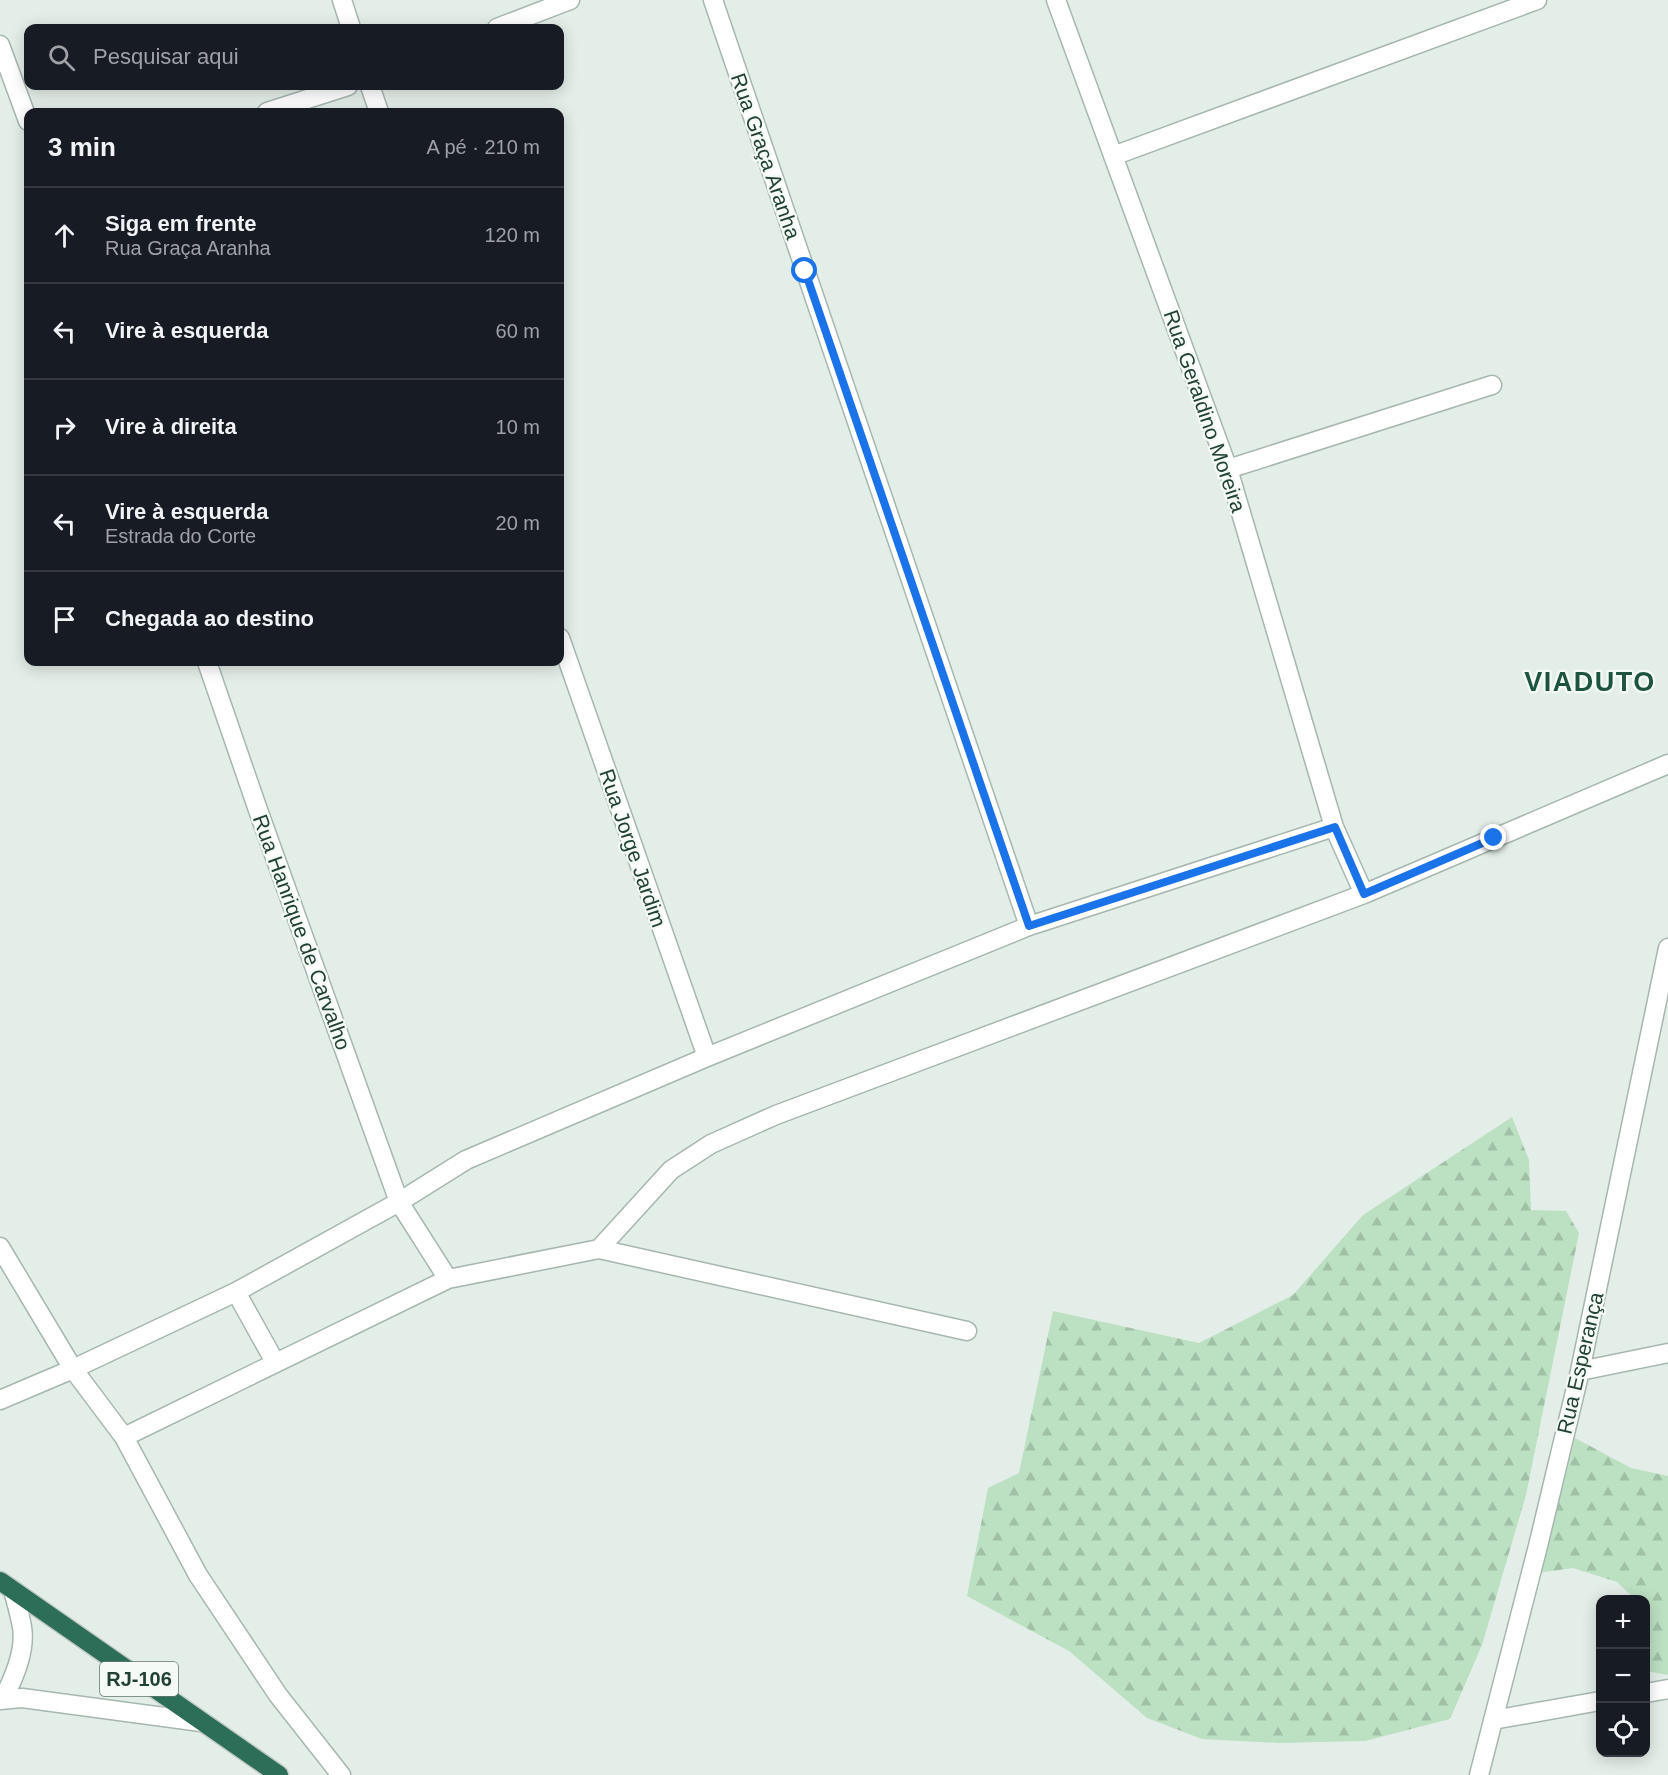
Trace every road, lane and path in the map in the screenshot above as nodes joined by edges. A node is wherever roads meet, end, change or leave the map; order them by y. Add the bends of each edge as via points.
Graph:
1 (342, 0) edge
2 (570, 0) edge
3 (712, 0) edge
4 (1056, 0) edge
5 (1537, 0) edge
6 (350, 24) edge
7 (507, 24) edge
8 (0, 45) edge
9 (336, 90) edge
10 (371, 90) edge
11 (279, 108) edge
12 (378, 108) edge
13 (24, 110) edge
14 (1113, 156) junction
15 (1492, 385) dead end
16 (1228, 469) junction
17 (564, 649) edge
18 (208, 666) edge
19 (1668, 764) edge
20 (1335, 827) junction
21 (1364, 894) junction
22 (1029, 926) junction
23 (1668, 948) edge
24 (707, 1057) junction
25 (399, 1202) junction
26 (0, 1247) edge
27 (599, 1250) junction
28 (448, 1279) junction
29 (236, 1292) junction
30 (968, 1331) dead end
31 (1668, 1353) edge
32 (275, 1362) junction
33 (73, 1369) junction
34 (1580, 1371) junction
35 (0, 1400) edge
36 (124, 1437) junction
37 (6, 1586) edge
38 (1668, 1689) edge
39 (1650, 1692) edge
40 (1, 1699) edge
41 (1596, 1702) edge
42 (1493, 1720) junction
43 (201, 1722) junction
44 (279, 1775) edge
45 (341, 1775) edge
46 (1479, 1775) edge

1 - 6 street
2 - 7 street
3 - 22 street, Rua Graça Aranha
4 - 14 street, Rua Geraldino Moreira
5 - 14 street
8 - 13 street
9 - 11 street
10 - 12 street
14 - 16 street, Rua Geraldino Moreira
15 - 16 street
16 - 20 street, Rua Geraldino Moreira
17 - 24 street, Rua Jorge Jardim
18 - 25 street, Rua Hanrique de Carvalho
19 - 21 street
20 - 21 street, Rua Geraldino Moreira
20 - 22 street
21 - 27 street via 776,1115 711,1144 671,1170
22 - 24 street
23 - 34 street, Rua Esperança
24 - 25 street via 466,1160
25 - 28 street, Rua Hanrique de Carvalho
25 - 29 street
26 - 33 street
27 - 28 street
27 - 30 street
28 - 32 street
29 - 32 street
29 - 33 street
31 - 34 street
32 - 36 street
33 - 35 street
33 - 36 street
34 - 42 street, Rua Esperança
36 - 45 street via 198,1575 278,1695
37 - 40 street via 23,1640 14,1677
37 - 43 highway, RJ-106
38 - 39 street
40 - 43 street via 22,1698
41 - 42 street
42 - 46 street, Rua Esperança
43 - 44 highway, RJ-106

